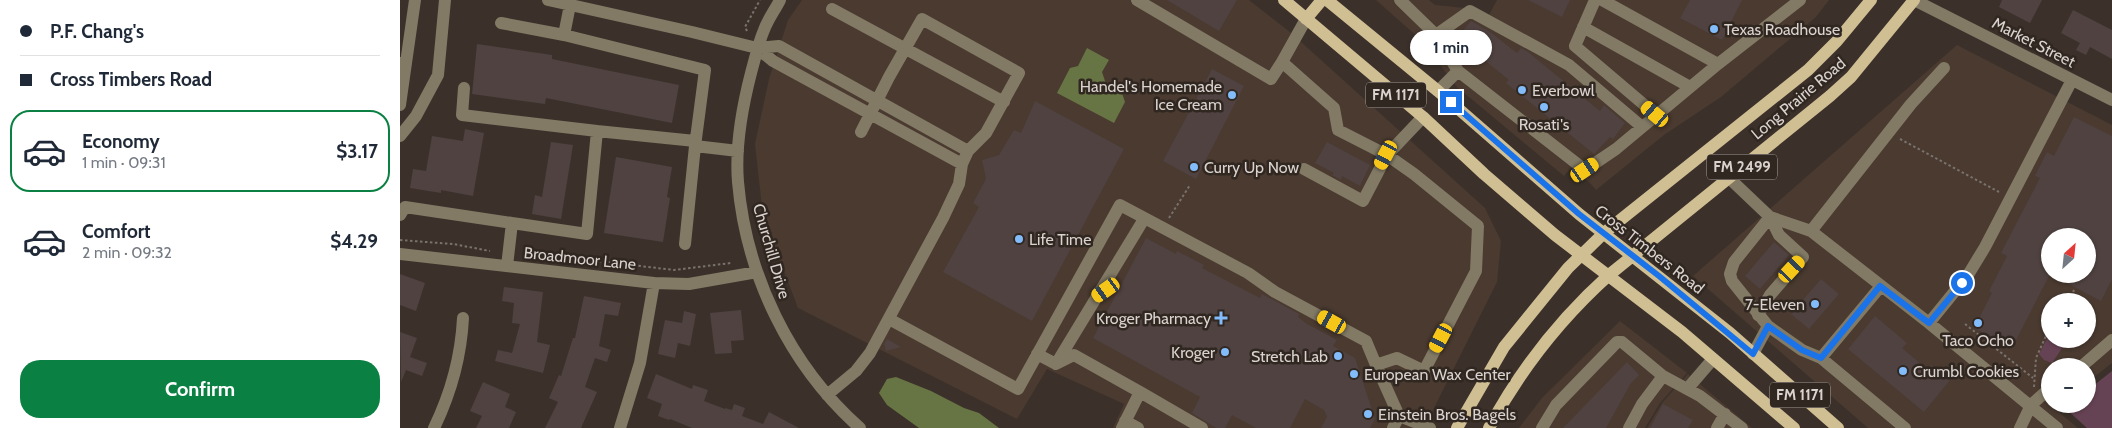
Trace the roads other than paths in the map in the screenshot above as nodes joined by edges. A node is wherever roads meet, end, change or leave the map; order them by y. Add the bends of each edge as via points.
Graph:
1 (415, 0) edge
2 (445, 0) edge
3 (548, 0) edge
4 (780, 0) edge
5 (1138, 0) edge
6 (1284, 0) edge
7 (1322, 0) edge
8 (1327, 0) edge
9 (1400, 0) edge
10 (1595, 0) edge
11 (1602, 0) edge
12 (1871, 0) edge
13 (1914, 0) edge
14 (1794, 2) edge
15 (570, 5) junction
16 (832, 9) dead end
17 (1306, 19) junction
18 (501, 23) dead end
19 (1583, 27) junction
20 (564, 35) junction
21 (1436, 35) junction
22 (757, 48) junction
23 (905, 49) junction
24 (1282, 62) junction
25 (403, 63) edge
26 (1718, 64) junction
27 (1944, 68) dead end
28 (1458, 71) junction
29 (2072, 80) junction
30 (1690, 86) junction
31 (464, 88) dead end
32 (1438, 90) junction
33 (876, 100) junction
34 (2112, 100) edge
35 (1004, 102) junction
36 (400, 104) edge
37 (870, 114) junction
38 (1655, 114) junction
39 (1423, 117) junction
40 (1641, 126) junction
41 (597, 131) junction
42 (861, 132) dead end
43 (400, 136) edge
44 (695, 143) junction
45 (738, 151) junction
46 (968, 151) junction
47 (1386, 155) junction
48 (962, 164) junction
49 (1304, 169) dead end
50 (1729, 178) junction
51 (400, 215) edge
52 (1770, 217) junction
53 (1144, 219) junction
54 (512, 224) junction
55 (1811, 231) junction
56 (1604, 233) junction
57 (684, 244) dead end
58 (400, 254) edge
59 (1582, 255) junction
60 (1634, 257) junction
61 (508, 260) junction
62 (757, 272) junction
63 (1608, 275) junction
64 (654, 283) junction
65 (1880, 286) junction
66 (1758, 315) junction
67 (463, 318) dead end
68 (889, 319) junction
69 (1929, 323) junction
70 (1768, 326) junction
71 (2112, 340) edge
72 (1037, 354) junction
73 (1753, 354) junction
74 (1821, 358) junction
75 (2091, 358) edge
76 (1713, 359) junction
77 (1056, 364) junction
78 (1376, 365) junction
79 (1663, 376) junction
80 (1688, 388) junction
81 (1140, 392) junction
82 (827, 395) junction
83 (2041, 397) edge
84 (2031, 406) junction
85 (1725, 414) junction
86 (1396, 422) edge
87 (1123, 425) edge
88 (1785, 425) edge
89 (434, 428) edge
90 (620, 428) edge
91 (860, 428) edge
92 (1138, 428) edge
93 (1202, 428) edge
94 (1430, 428) edge
95 (1457, 428) edge
96 (1489, 428) edge
97 (1542, 428) edge
98 (1629, 428) edge
99 (1717, 428) edge
100 (1742, 428) edge
101 (1838, 428) edge
102 (1905, 428) edge
103 (2020, 428) edge
104 (2057, 428) edge

1 - 25 street
2 - 43 street via 438,75 416,116
3 - 15 street
4 - 22 street, Churchill Drive
5 - 24 street via 1271,79
6 - 17 main road, FM 1171
7 - 17 main road
8 - 32 main road, Cross Timbers Road / FM 1171
9 - 21 street
10 - 19 street
11 - 26 street
12 - 56 main road, Long Prairie Road / FM 2499 via 1808,70
13 - 29 street, Market Street
13 - 50 main road, Long Prairie Road / FM 2499 via 1851,77
14 - 26 street
15 - 20 street
15 - 22 street
16 - 23 street
17 - 24 street
17 - 39 main road, FM 1171
18 - 20 street
19 - 30 street
19 - 38 street via 1575,46
20 - 44 street via 705,70
21 - 28 street
21 - 40 street via 1470,11 1569,65
22 - 33 street via 779,46
22 - 37 street via 773,61
22 - 45 street, Churchill Drive via 744,97
23 - 33 street
23 - 35 street
23 - 35 street via 922,19 1019,73
24 - 47 street via 1334,108 1338,130
25 - 36 street
26 - 30 street
27 - 55 street via 1911,104
28 - 32 street
28 - 40 street via 1585,170 1616,149
29 - 34 street, Market Street
29 - 69 street via 1968,275
30 - 38 street
31 - 41 street via 462,115
32 - 56 main road, Cross Timbers Road / FM 1171
33 - 37 street
33 - 46 street
35 - 46 street via 986,133
37 - 42 street
37 - 48 street
38 - 40 street
39 - 47 street
39 - 59 main road, FM 1171 via 1484,174
41 - 44 street
41 - 54 street via 587,234
44 - 45 street
44 - 57 street
45 - 62 street, Churchill Drive via 738,182 744,222
46 - 48 street
47 - 49 street via 1363,201
47 - 78 street via 1478,226 1476,271 1424,371 1397,358
48 - 68 street via 955,193
50 - 52 street
50 - 60 main road, Long Prairie Road / FM 2499
51 - 54 street via 405,207
52 - 55 street
52 - 66 street via 1734,262 1730,274
52 - 66 street via 1779,236 1803,257 1770,295
53 - 72 street via 1120,205
53 - 77 street
53 - 78 street via 1248,272 1275,292 1366,341
54 - 61 street
55 - 65 street
56 - 59 main road, Long Prairie Road / FM 2499
56 - 60 main road, Cross Timbers Road / FM 1171
58 - 61 street, Broadmoor Lane
59 - 63 main road, FM 1171
59 - 95 main road, Long Prairie Road / FM 2499 via 1504,347
60 - 63 main road, Long Prairie Road / FM 2499
60 - 73 main road, Cross Timbers Road / FM 1171
61 - 64 street, Broadmoor Lane
62 - 64 street, Broadmoor Lane via 689,284
62 - 82 street, Churchill Drive via 772,312
63 - 76 main road, FM 1171
63 - 96 main road, Long Prairie Road / FM 2499 via 1579,303 1533,357
64 - 90 street via 640,363
65 - 69 street
65 - 74 street
66 - 70 street
67 - 89 street via 461,348 449,393
68 - 72 street via 1018,389
68 - 82 street via 856,371
69 - 84 street
70 - 73 street
70 - 74 street via 1802,350
71 - 75 street
72 - 77 street
73 - 101 main road, Cross Timbers Road / FM 1171
74 - 102 street
76 - 80 street
76 - 88 main road, FM 1171
77 - 81 street via 1074,355
78 - 86 street
79 - 80 street
79 - 97 street via 1622,342 1617,342 1556,405
79 - 98 street
80 - 85 street
81 - 87 street
81 - 93 street
82 - 91 street, Churchill Drive
83 - 84 street
84 - 103 street
84 - 104 street
85 - 99 street
85 - 100 street
86 - 94 street
87 - 92 street

